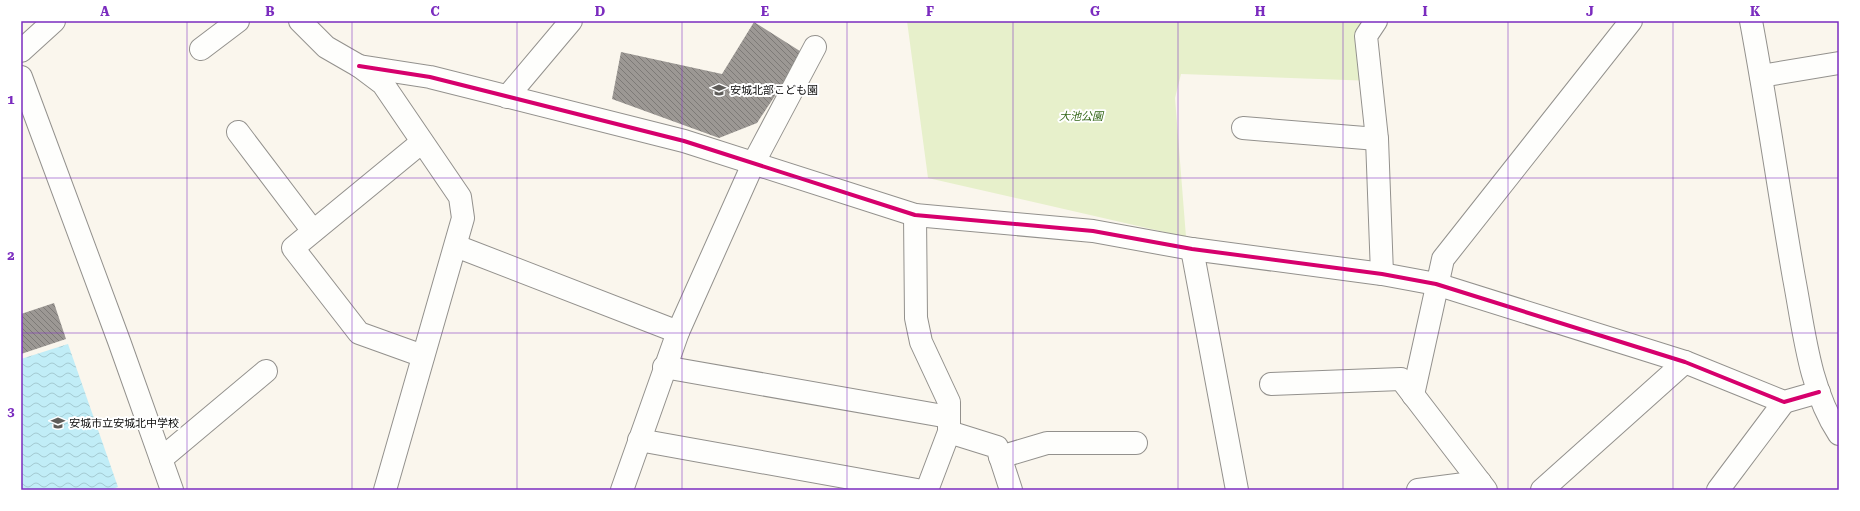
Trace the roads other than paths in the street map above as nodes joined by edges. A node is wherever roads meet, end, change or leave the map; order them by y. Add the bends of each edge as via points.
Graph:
1 (54, 21) edge
2 (238, 21) edge
3 (300, 21) edge
4 (571, 21) edge
5 (1376, 21) edge
6 (1631, 21) edge
7 (1751, 21) edge
8 (815, 47) dead end
9 (201, 49) dead end
10 (21, 51) edge
11 (1839, 63) edge
12 (359, 66) junction
13 (1762, 76) junction
14 (21, 77) edge
15 (507, 97) junction
16 (1243, 128) dead end
17 (238, 132) dead end
18 (1376, 139) junction
19 (422, 142) junction
20 (754, 162) junction
21 (915, 215) junction
22 (313, 231) junction
23 (456, 246) junction
24 (1192, 249) junction
25 (1382, 274) junction
26 (1436, 284) junction
27 (678, 332) junction
28 (423, 356) junction
29 (1685, 362) junction
30 (664, 367) junction
31 (266, 371) dead end
32 (1271, 384) dead end
33 (1819, 392) junction
34 (1413, 395) junction
35 (1784, 402) junction
36 (949, 424) junction
37 (1839, 433) edge
38 (639, 440) junction
39 (1136, 442) dead end
40 (1000, 458) junction
41 (161, 460) junction
42 (1483, 486) edge
43 (172, 490) edge
44 (384, 490) edge
45 (622, 490) edge
46 (917, 490) edge
47 (927, 490) edge
48 (1011, 490) edge
49 (1237, 490) edge
50 (1418, 490) edge
51 (1542, 490) edge
52 (1718, 490) edge

1 - 10 street
2 - 9 street
3 - 12 street via 326,47
4 - 15 street
5 - 18 street via 1366,36
6 - 26 street via 1443,259
7 - 13 street
8 - 20 street
11 - 13 street
12 - 15 street via 430,77
12 - 19 street via 383,84
13 - 33 street via 1804,335
14 - 41 street
15 - 20 street via 684,141
16 - 18 street
17 - 22 street
18 - 25 street
19 - 22 street
19 - 23 street via 460,197 463,218
20 - 21 street
20 - 27 street
21 - 24 street via 1093,231
21 - 36 street via 916,318 920,342 949,402
22 - 28 street via 293,248 359,332
23 - 27 street
23 - 28 street
24 - 25 street
24 - 49 street
25 - 26 street
26 - 29 street
26 - 34 street
27 - 30 street
28 - 44 street
29 - 35 street
29 - 51 street
30 - 36 street
30 - 38 street
31 - 41 street
32 - 34 street via 1401,379
33 - 35 street
33 - 37 street
34 - 42 street
35 - 52 street
36 - 40 street via 997,447
36 - 47 street
38 - 45 street
38 - 46 street
39 - 40 street via 1047,443
40 - 48 street
41 - 43 street
42 - 50 street

